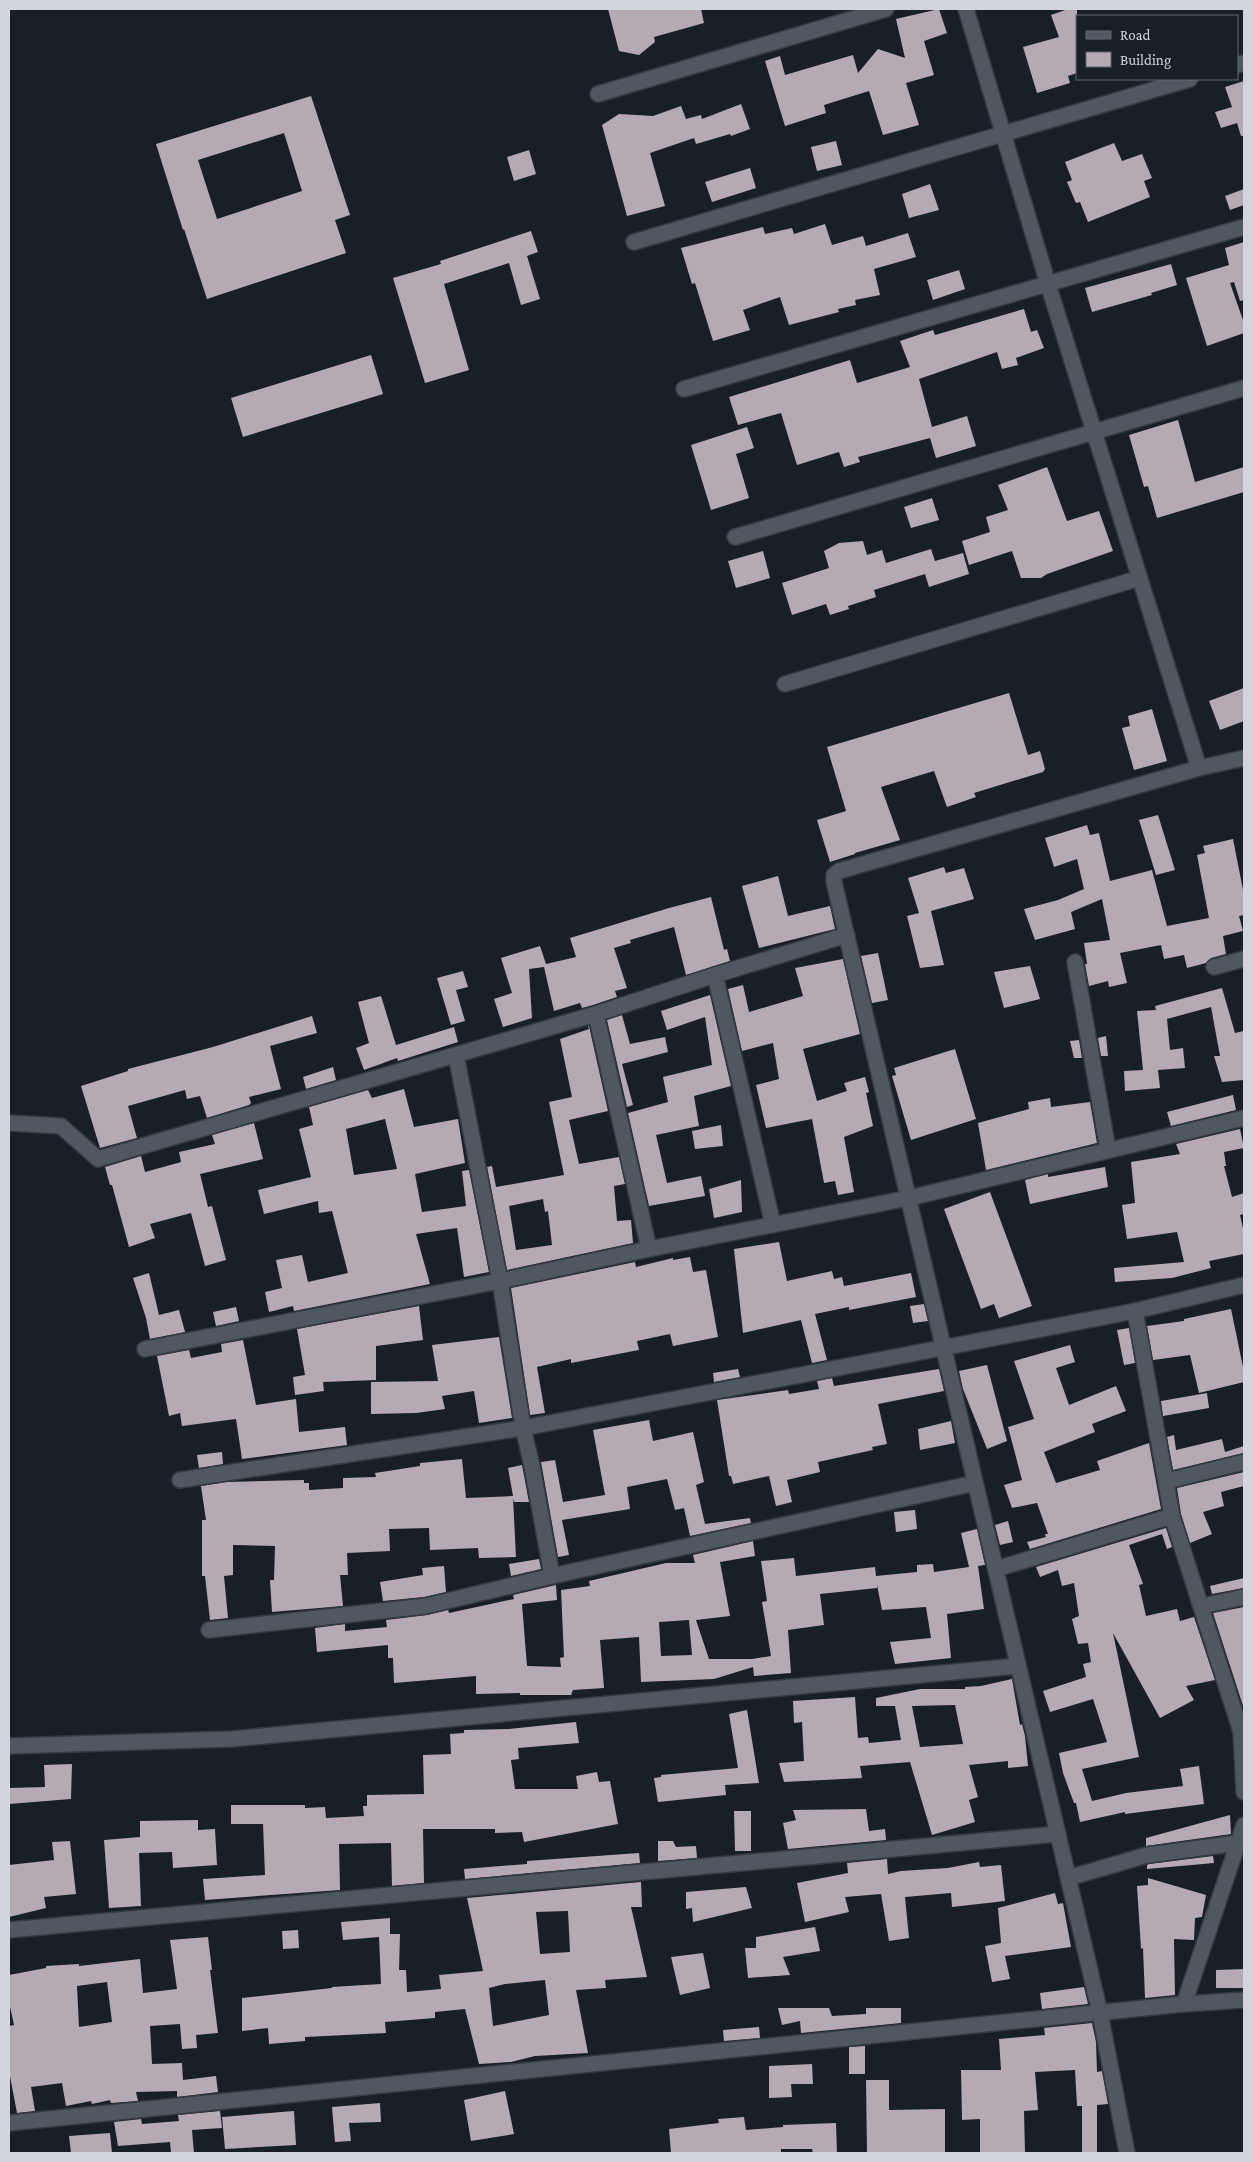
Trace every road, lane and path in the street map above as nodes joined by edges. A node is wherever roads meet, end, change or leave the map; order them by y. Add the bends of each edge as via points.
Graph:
1 (886, 9) edge
2 (966, 9) edge
3 (1187, 80) edge
4 (598, 94) dead end
5 (1004, 134) junction
6 (1244, 227) edge
7 (634, 242) dead end
8 (1048, 284) junction
9 (1244, 388) edge
10 (684, 389) dead end
11 (1094, 432) junction
12 (735, 537) dead end
13 (1140, 578) junction
14 (785, 684) dead end
15 (1244, 758) edge
16 (1199, 768) junction
17 (847, 935) junction
18 (1244, 959) edge
19 (1075, 962) dead end
20 (1214, 967) dead end
21 (715, 974) junction
22 (596, 1014) junction
23 (456, 1055) junction
24 (1244, 1118) edge
25 (9, 1124) edge
26 (1108, 1150) junction
27 (909, 1198) junction
28 (773, 1225) junction
29 (649, 1249) junction
30 (500, 1281) junction
31 (1244, 1285) edge
32 (1135, 1311) junction
33 (944, 1348) junction
34 (146, 1349) dead end
35 (523, 1428) junction
36 (1244, 1462) edge
37 (180, 1480) dead end
38 (1167, 1481) junction
39 (976, 1483) junction
40 (1172, 1516) junction
41 (996, 1569) junction
42 (552, 1576) junction
43 (1244, 1597) edge
44 (1202, 1606) junction
45 (208, 1630) dead end
46 (1018, 1666) junction
47 (1242, 1731) edge
48 (9, 1746) edge
49 (1244, 1792) edge
50 (1244, 1825) edge
51 (1058, 1834) junction
52 (1238, 1843) junction
53 (1068, 1878) junction
54 (9, 1930) edge
55 (1244, 2000) edge
56 (1184, 2004) junction
57 (1100, 2013) junction
58 (9, 2123) edge
59 (1128, 2153) edge

1 - 4 street
2 - 5 street
3 - 5 street
5 - 7 street
5 - 8 street
6 - 8 street
8 - 10 street
8 - 11 street
9 - 11 street
11 - 12 street
11 - 13 street
13 - 14 street
13 - 16 street
15 - 16 street
16 - 17 street via 839,871 834,875 834,882
17 - 21 street
17 - 27 street
18 - 20 street
19 - 26 street
21 - 22 street
21 - 28 street
22 - 23 street
22 - 29 street
23 - 25 street via 98,1159 61,1126
23 - 30 street
24 - 26 street
26 - 27 street
27 - 28 street
27 - 33 street
28 - 29 street
29 - 30 street
30 - 34 street
30 - 35 street
31 - 32 street
32 - 33 street
32 - 38 street
33 - 35 street
33 - 39 street
35 - 37 street
35 - 42 street
36 - 38 street
38 - 40 street
39 - 41 street
39 - 42 street
40 - 41 street
40 - 44 street
41 - 46 street
42 - 45 street via 426,1606
43 - 44 street
44 - 47 street
46 - 48 street via 231,1739
46 - 51 street
47 - 49 street
50 - 52 street
51 - 53 street
51 - 54 street
52 - 53 street via 1147,1855
52 - 56 street
53 - 57 street
55 - 56 street
56 - 57 street
57 - 58 street
57 - 59 street

